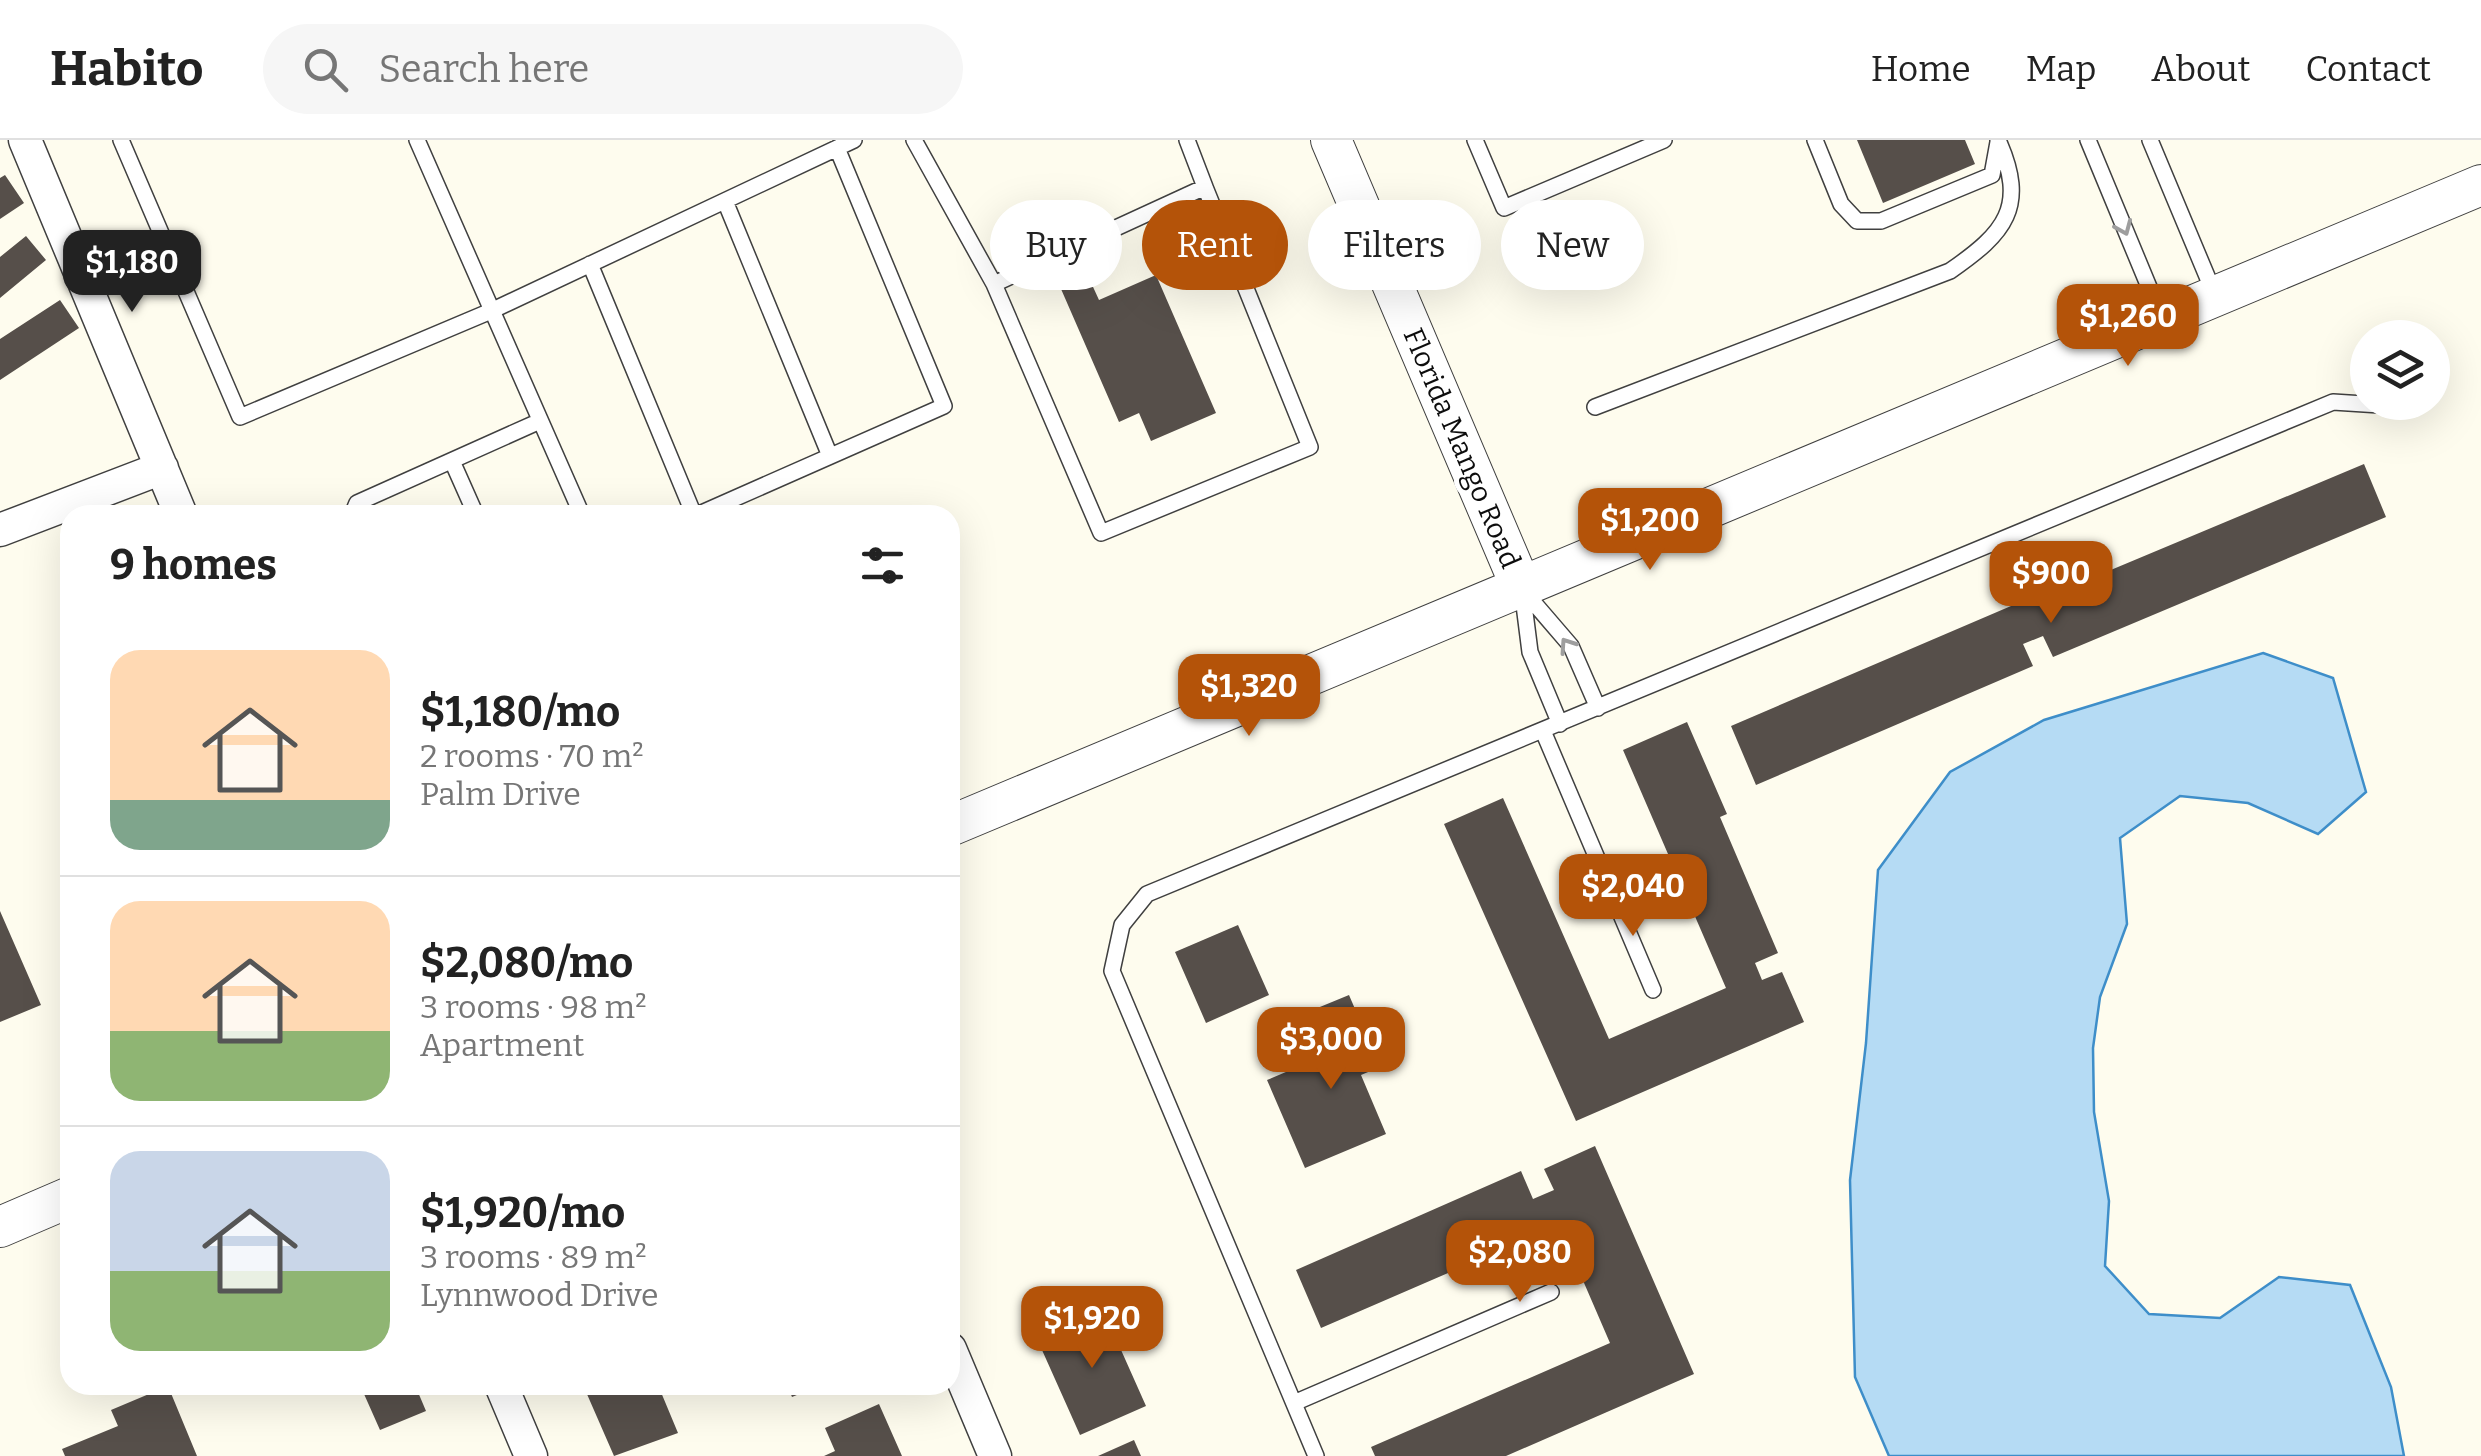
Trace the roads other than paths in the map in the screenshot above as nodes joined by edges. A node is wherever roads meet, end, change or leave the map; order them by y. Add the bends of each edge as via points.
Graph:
1 (25, 140) edge
2 (121, 140) edge
3 (417, 140) edge
4 (854, 140) edge
5 (914, 140) edge
6 (1187, 140) edge
7 (1330, 140) edge
8 (1475, 140) edge
9 (1664, 140) edge
10 (1814, 140) edge
11 (1998, 140) edge
12 (2088, 140) edge
13 (2150, 140) edge
14 (837, 148) junction
15 (2481, 185) edge
16 (1206, 187) junction
17 (725, 201) junction
18 (1122, 225) edge
19 (590, 264) junction
20 (990, 277) edge
21 (997, 290) edge
22 (2214, 293) junction
23 (491, 311) junction
24 (2161, 317) junction
25 (2350, 403) edge
26 (1596, 407) dead end
27 (540, 421) junction
28 (830, 456) junction
29 (452, 461) junction
30 (162, 468) junction
31 (65, 505) edge
32 (177, 505) edge
33 (356, 505) edge
34 (472, 505) edge
35 (578, 505) edge
36 (691, 505) edge
37 (718, 505) edge
38 (60, 507) edge
39 (0, 530) edge
40 (1522, 590) junction
41 (1598, 708) junction
42 (1560, 724) junction
43 (1543, 731) junction
44 (960, 822) edge
45 (1653, 990) dead end
46 (60, 1201) edge
47 (0, 1227) edge
48 (1551, 1292) dead end
49 (960, 1373) edge
50 (505, 1395) edge
51 (1294, 1403) junction
52 (531, 1456) edge
53 (995, 1456) edge
54 (1316, 1456) edge

1 - 30 street
2 - 23 lane via 240,417
3 - 23 lane
4 - 14 lane
5 - 20 lane
6 - 16 lane
7 - 40 street, Florida Mango Road
8 - 9 lane via 1504,208
10 - 11 lane via 1841,204 1857,221 1880,221 1992,175
11 - 26 lane via 2011,168 2012,210 1990,243 1950,271
12 -> 24 lane
13 - 22 lane
14 - 17 lane
14 - 28 lane via 944,406
15 - 22 street
16 - 18 lane
16 - 21 lane via 1310,447 1101,533
17 - 19 lane
17 - 28 lane
19 - 23 lane
19 - 36 lane
22 - 24 street
23 - 27 lane
24 - 40 street
25 - 41 lane via 2333,402
27 - 29 lane
27 - 35 lane
28 - 37 lane
29 - 33 lane
29 - 34 lane
30 - 31 street
30 - 32 street
38 - 39 street
41 -> 40 lane via 1571,646
40 - 42 lane via 1530,652
40 - 44 street
41 - 42 lane
42 - 43 lane
43 - 45 lane
43 - 51 lane via 1146,894 1122,925 1112,970
46 - 47 street
48 - 51 lane
49 - 53 street
50 - 52 street
51 - 54 lane

